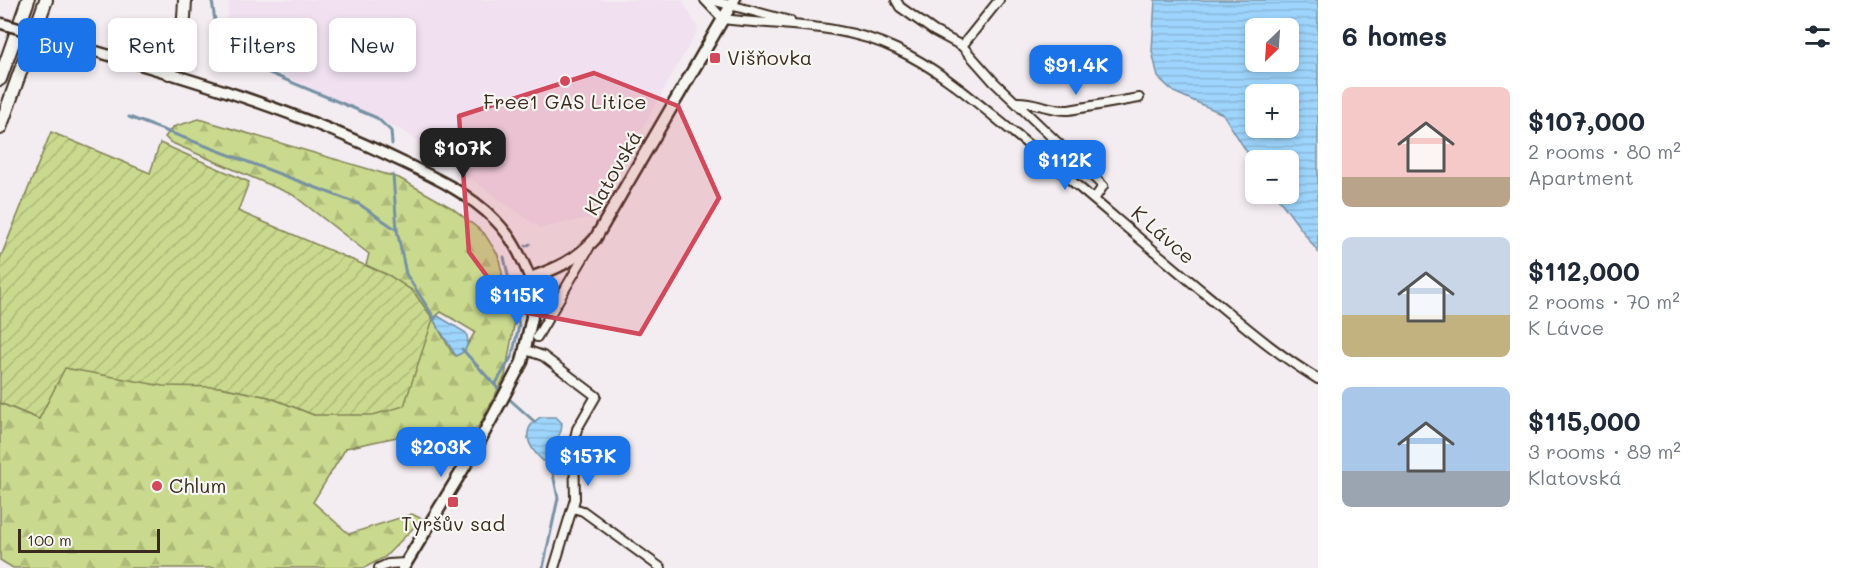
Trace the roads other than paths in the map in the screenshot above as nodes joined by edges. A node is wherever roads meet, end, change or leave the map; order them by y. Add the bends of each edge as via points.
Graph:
1 (21, 0) edge
2 (28, 0) edge
3 (46, 0) edge
4 (54, 0) edge
5 (185, 0) edge
6 (705, 0) edge
7 (711, 0) edge
8 (896, 0) edge
9 (999, 0) edge
10 (733, 2) edge
11 (40, 18) edge
12 (47, 18) edge
13 (723, 19) junction
14 (0, 23) edge
15 (797, 24) junction
16 (962, 46) junction
17 (0, 58) edge
18 (20, 72) edge
19 (169, 73) junction
20 (0, 80) edge
21 (1139, 98) dead end
22 (1016, 102) junction
23 (0, 128) edge
24 (1095, 198) junction
25 (595, 239) junction
26 (530, 278) junction
27 (537, 337) dead end
28 (526, 350) junction
29 (1318, 379) edge
30 (573, 508) junction
31 (405, 566) edge
32 (379, 568) edge
33 (554, 568) edge
34 (661, 568) edge

1 - 17 highway
2 - 20 highway
3 - 11 highway
4 - 12 highway
5 - 19 highway
6 - 13 street
7 - 10 street, K Lávce
8 - 16 street via 934,31
9 - 16 street
10 - 13 main road, Klatovská
10 - 15 street, K Lávce
13 - 15 street, K Lávce
13 - 25 main road, Klatovská
14 - 19 street, bridge
15 - 24 street, K Lávce via 837,30 895,48 929,66
16 - 22 street
18 - 23 highway
19 - 26 street via 339,132 462,194 506,231
21 - 22 street via 1060,110 1034,101
22 - 24 street via 1103,186
24 - 29 street, K Lávce via 1232,315 1294,365
25 - 26 main road, Klatovská via 568,263
25 - 27 street, Klatovská
26 - 28 main road via 532,317
28 - 30 street via 543,356 596,396 574,442
28 - 31 main road via 504,397
30 - 33 street
30 - 34 street via 583,511
31 - 32 street via 388,564

